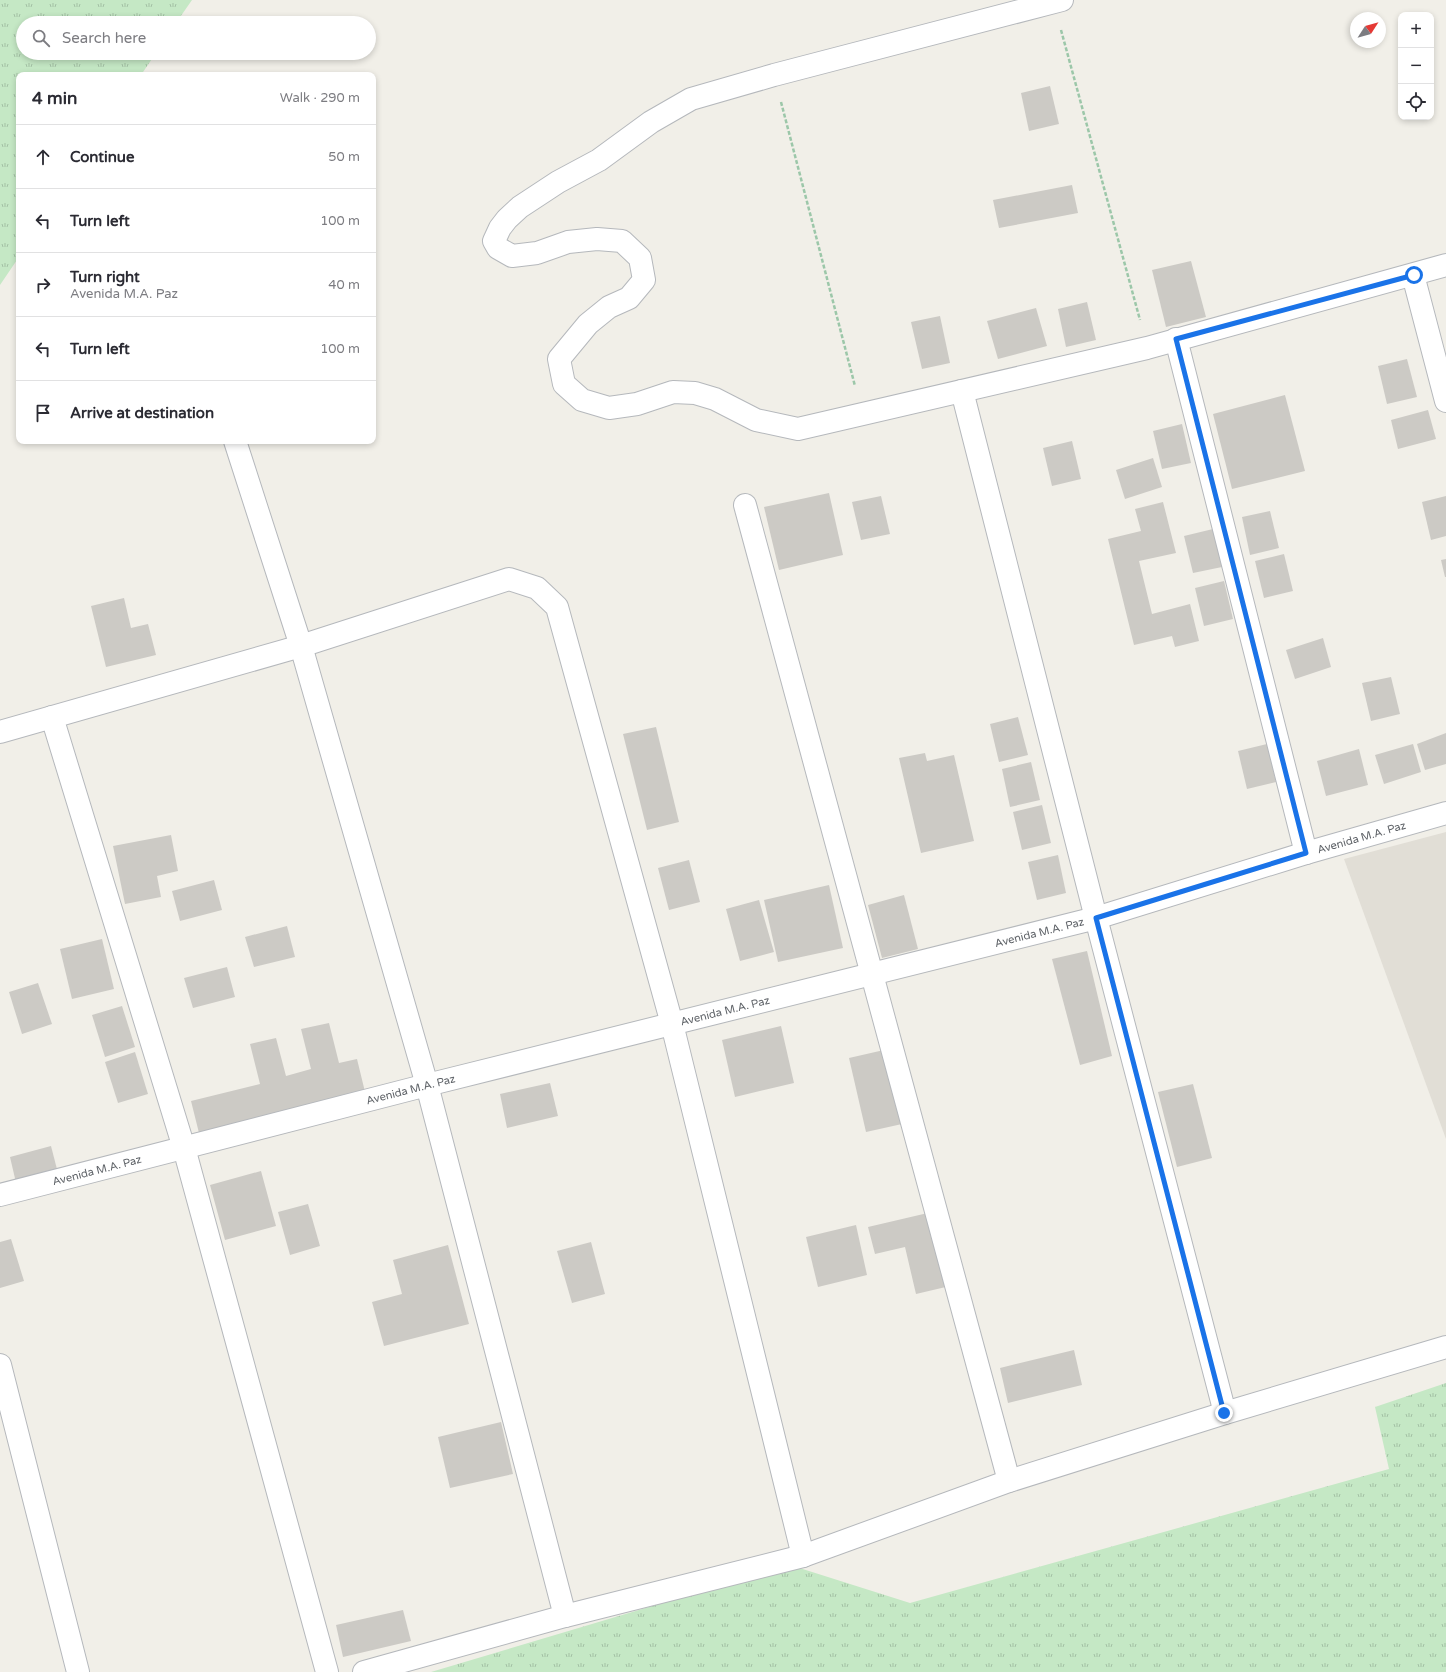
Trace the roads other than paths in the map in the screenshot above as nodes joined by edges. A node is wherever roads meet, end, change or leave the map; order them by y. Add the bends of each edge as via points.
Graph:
1 (1022, 0) edge
2 (1058, 1) edge
3 (987, 20) junction
4 (1446, 265) edge
5 (1414, 275) junction
6 (1176, 339) junction
7 (962, 391) junction
8 (1446, 401) edge
9 (236, 444) edge
10 (745, 505) dead end
11 (301, 646) junction
12 (52, 717) junction
13 (0, 732) edge
14 (1446, 813) edge
15 (1306, 853) junction
16 (1096, 918) junction
17 (870, 973) junction
18 (672, 1024) junction
19 (427, 1085) junction
20 (184, 1148) junction
21 (0, 1195) edge
22 (1446, 1348) edge
23 (0, 1366) edge
24 (1224, 1413) junction
25 (1009, 1481) junction
26 (803, 1556) junction
27 (565, 1616) junction
28 (78, 1672) edge
29 (327, 1672) edge
30 (364, 1672) edge

1 - 3 street
2 - 3 street
3 - 7 street via 691,99 651,122 599,160 558,182 520,207 507,218 494,241 498,248 512,256 537,253 568,242 597,238 622,241 640,258 644,280 629,298 609,307 588,324 559,359 564,384 582,400 609,408 637,404 673,392 695,393 715,399 756,420 798,429
4 - 5 street
5 - 6 street
5 - 8 street
6 - 7 street
6 - 15 street
7 - 16 street
9 - 11 street
10 - 17 street
11 - 12 street
11 - 18 street via 509,579 536,588 557,607
11 - 19 street
12 - 13 street
12 - 20 street
14 - 15 street, Avenida M.A. Paz
15 - 16 street, Avenida M.A. Paz
16 - 17 street, Avenida M.A. Paz
16 - 24 street
17 - 18 street, Avenida M.A. Paz
17 - 25 street
18 - 19 street, Avenida M.A. Paz
18 - 26 street
19 - 20 street, Avenida M.A. Paz
19 - 27 street
20 - 21 street, Avenida M.A. Paz
20 - 29 street
22 - 24 street
23 - 28 street
24 - 25 street
25 - 26 street
26 - 27 street
27 - 30 street

